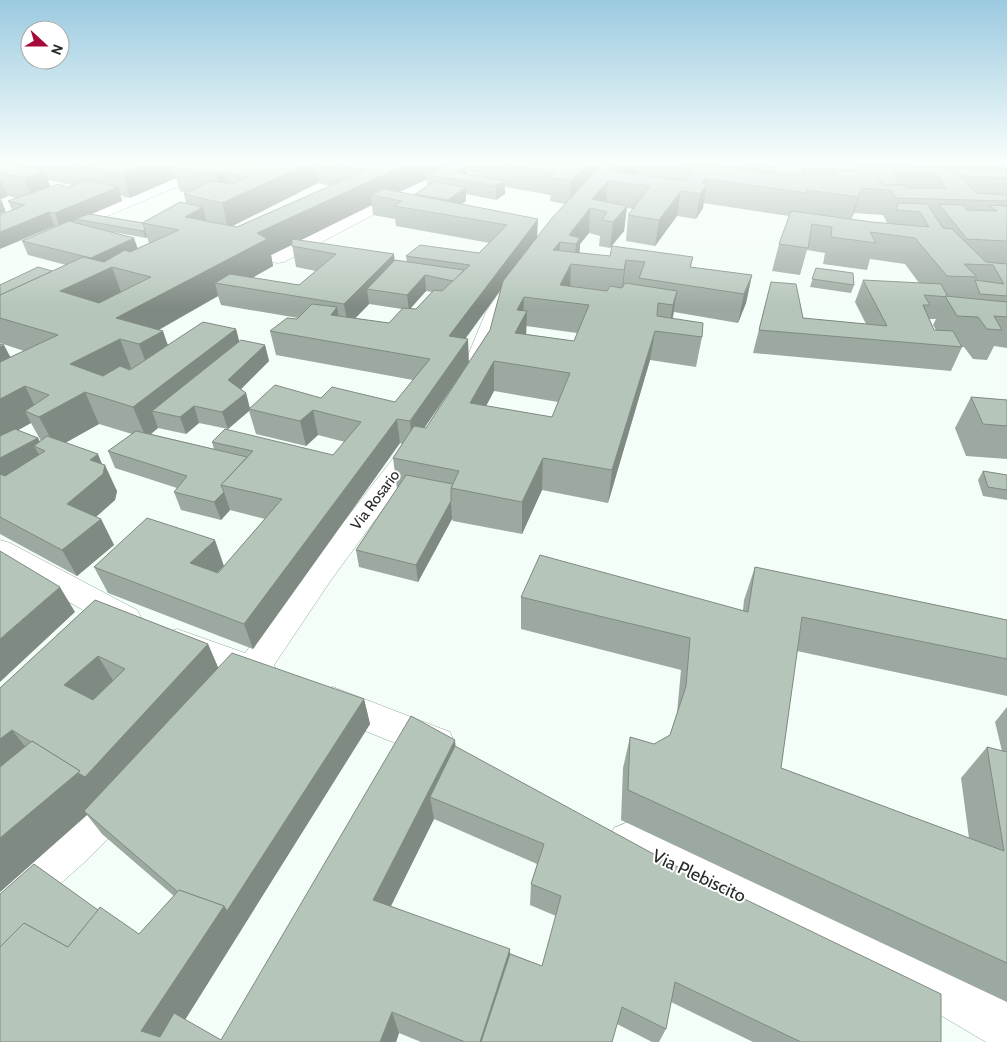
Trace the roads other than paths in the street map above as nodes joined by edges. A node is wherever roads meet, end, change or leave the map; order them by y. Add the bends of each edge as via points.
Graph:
1 (104, 212) edge
2 (369, 212) edge
3 (80, 222) edge
4 (278, 258) dead end
5 (524, 271) edge
6 (460, 390) edge
7 (435, 428) edge
8 (0, 550) edge
9 (244, 666) junction
10 (214, 693) edge
11 (470, 760) edge
12 (146, 773) edge
13 (598, 827) edge
14 (0, 910) edge
15 (1007, 1028) edge

1 - 3 street
2 - 4 street
5 - 6 street via 496,312 471,374
7 - 9 street, Via Rosario via 404,462 321,572
8 - 9 street via 98,620 156,634
9 - 10 street, Via Rosario
9 - 11 street
12 - 14 street via 74,845
13 - 15 street, Via Plebiscito via 936,987

